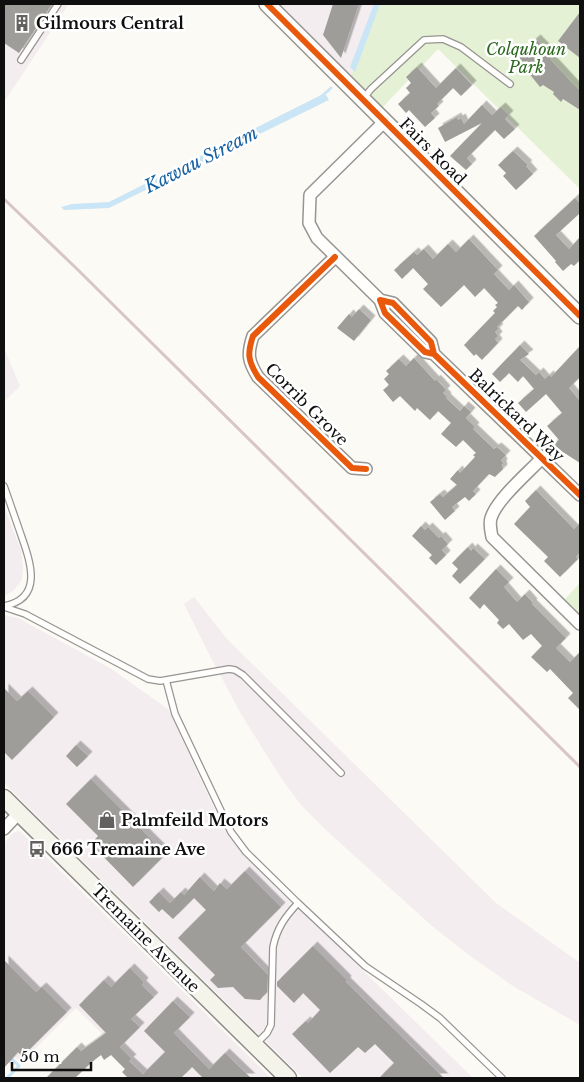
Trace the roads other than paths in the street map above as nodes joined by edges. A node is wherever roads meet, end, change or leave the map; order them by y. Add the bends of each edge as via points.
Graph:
1 (58, 4) edge
2 (267, 4) edge
3 (21, 60) dead end
4 (510, 84) dead end
5 (362, 100) junction
6 (384, 122) junction
7 (335, 257) junction
8 (580, 316) edge
9 (542, 458) junction
10 (366, 469) dead end
11 (4, 486) edge
12 (580, 495) edge
13 (4, 606) edge
14 (580, 624) edge
15 (166, 680) junction
16 (341, 774) dead end
17 (4, 798) edge
18 (19, 813) junction
19 (4, 829) edge
20 (298, 903) junction
21 (254, 1045) junction
22 (288, 1078) edge
23 (502, 1078) edge

1 - 3 lane
2 - 5 street, Fairs Road
4 - 5 lane via 461,47 443,39 424,40
5 - 6 street, Fairs Road
6 - 7 street, Balrickard Way via 310,195 309,223 317,238
6 - 8 street, Fairs Road
7 - 9 street, Balrickard Way via 380,300 391,320 425,352 434,354
7 - 10 street, Corrib Grove via 253,336 250,364 258,377 352,468
9 - 12 street, Balrickard Way
9 - 14 street, Balrickard Way via 497,506 490,519 492,537
11 - 13 lane via 30,559 32,574 22,598
13 - 15 lane via 148,679
15 - 16 lane via 235,670
15 - 20 lane via 175,714 231,832 246,852
17 - 18 main road, Tremaine Avenue
18 - 19 street
18 - 21 main road, Tremaine Avenue
20 - 21 lane via 284,918 275,935 271,1025
20 - 23 lane via 365,966 440,1018
21 - 22 main road, Tremaine Avenue

